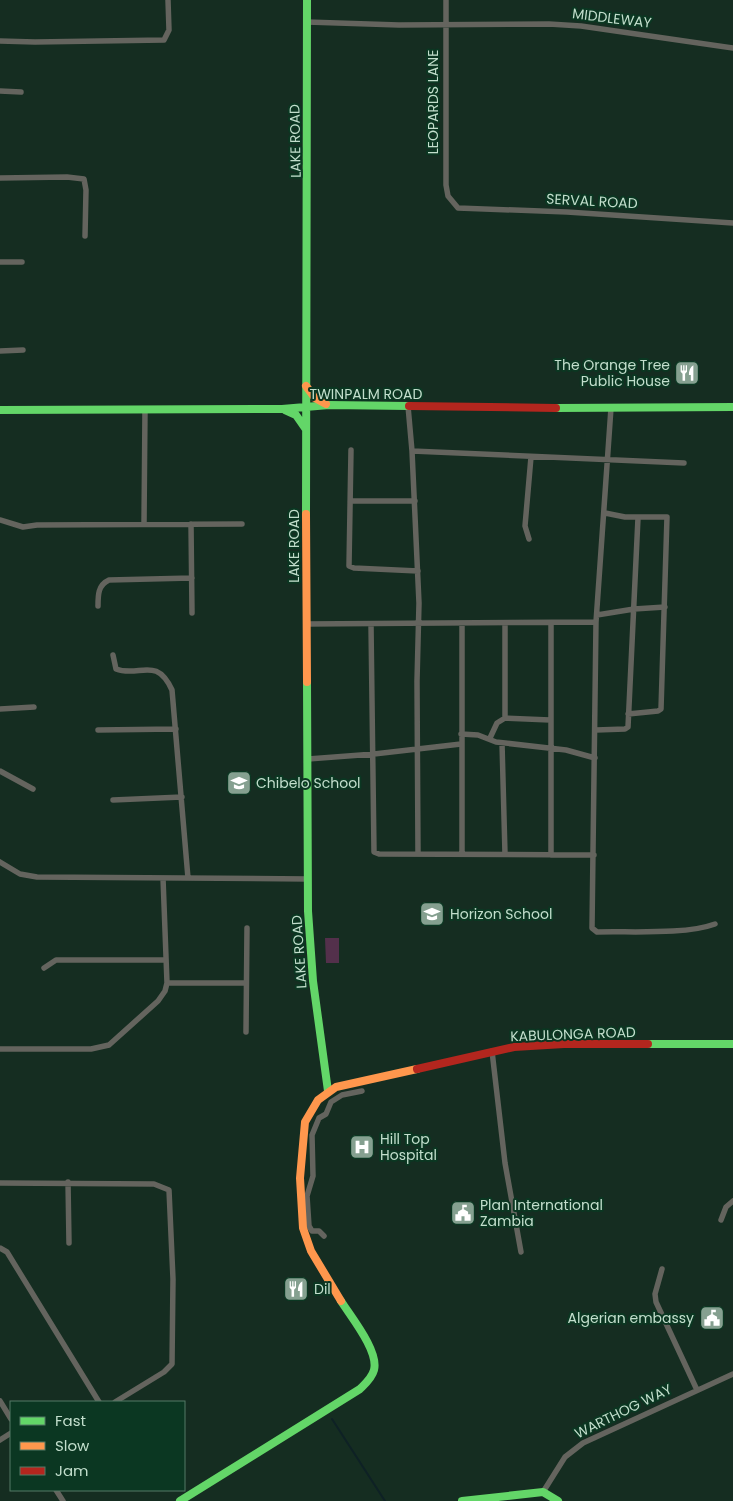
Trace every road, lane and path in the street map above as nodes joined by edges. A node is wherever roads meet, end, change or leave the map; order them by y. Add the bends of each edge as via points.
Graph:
1 (168, 0) edge
2 (307, 0) edge
3 (446, 0) edge
4 (307, 22) junction
5 (446, 24) junction
6 (0, 41) edge
7 (733, 48) edge
8 (0, 91) edge
9 (21, 92) dead end
10 (0, 178) edge
11 (451, 203) joint
12 (733, 223) edge
13 (85, 236) dead end
14 (0, 262) edge
15 (22, 262) dead end
16 (23, 350) dead end
17 (0, 351) edge
18 (306, 386) junction
19 (330, 405) junction
20 (408, 406) junction
21 (306, 407) junction
22 (733, 407) edge
23 (611, 408) junction
24 (282, 409) junction
25 (0, 410) edge
26 (145, 410) junction
27 (305, 428) junction
28 (351, 450) dead end
29 (412, 451) junction
30 (531, 457) junction
31 (608, 460) junction
32 (684, 463) dead end
33 (350, 501) junction
34 (415, 501) junction
35 (605, 513) junction
36 (638, 518) junction
37 (0, 520) edge
38 (144, 524) junction
39 (191, 524) junction
40 (242, 524) dead end
41 (528, 539) dead end
42 (418, 571) junction
43 (192, 578) junction
44 (98, 606) dead end
45 (665, 607) junction
46 (634, 609) junction
47 (192, 613) dead end
48 (597, 615) junction
49 (550, 622) junction
50 (596, 622) junction
51 (306, 624) junction
52 (462, 624) junction
53 (505, 624) junction
54 (371, 625) junction
55 (418, 625) junction
56 (114, 655) dead end
57 (34, 707) dead end
58 (0, 709) edge
59 (628, 714) junction
60 (505, 718) junction
61 (550, 720) junction
62 (176, 729) junction
63 (98, 730) dead end
64 (596, 730) junction
65 (461, 734) junction
66 (490, 738) junction
67 (502, 743) junction
68 (461, 744) junction
69 (417, 748) junction
70 (549, 748) junction
71 (374, 754) junction
72 (308, 758) junction
73 (595, 758) junction
74 (0, 771) edge
75 (33, 789) dead end
76 (182, 796) junction
77 (114, 800) dead end
78 (418, 854) junction
79 (462, 854) junction
80 (505, 854) junction
81 (551, 854) junction
82 (594, 855) junction
83 (0, 862) edge
84 (163, 878) junction
85 (188, 878) junction
86 (308, 879) junction
87 (715, 924) dead end
88 (247, 928) dead end
89 (164, 960) junction
90 (44, 968) dead end
91 (246, 983) junction
92 (167, 984) junction
93 (246, 1032) dead end
94 (733, 1044) edge
95 (0, 1049) edge
96 (492, 1051) junction
97 (328, 1091) junction
98 (362, 1091) dead end
99 (68, 1182) junction
100 (0, 1183) edge
101 (733, 1201) edge
102 (721, 1220) dead end
103 (324, 1236) dead end
104 (69, 1243) dead end
105 (0, 1248) edge
106 (521, 1252) dead end
107 (662, 1269) dead end
108 (733, 1374) edge
109 (697, 1390) junction
110 (0, 1400) edge
111 (98, 1401) edge
112 (117, 1401) edge
113 (10, 1417) edge
114 (543, 1492) junction
115 (528, 1497) edge
116 (180, 1501) edge
117 (462, 1501) edge
118 (558, 1501) edge

1 - 6 street via 169,30 164,40
2 - 4 main road, LAKE ROAD
3 - 5 street, LEOPARDS LANE
4 - 5 street, MIDDLEWAY
4 - 18 main road, LAKE ROAD
5 - 7 street, MIDDLEWAY via 581,26
5 - 11 street, LEOPARDS LANE via 446,185
8 - 9 street
10 - 13 street via 84,179
11 - 12 street, SERVAL ROAD via 458,208 472,210 567,212
14 - 15 street
16 - 17 street
18 - 19 main road via 315,398
18 - 21 main road, LAKE ROAD
19 - 20 main road, TWINPALM ROAD
19 - 21 main road, TWINPALM ROAD
20 - 23 main road, TWINPALM ROAD
20 - 29 street
21 - 24 main road, TWINPALM ROAD
21 - 27 main road, LAKE ROAD
22 - 23 main road, TWINPALM ROAD
23 - 31 street
24 - 26 main road, TWINPALM ROAD
24 - 27 main road via 296,415
25 - 26 main road, TWINPALM ROAD
26 - 38 street
27 - 51 main road, LAKE ROAD
28 - 33 street
29 - 30 street
29 - 34 street
30 - 31 street
30 - 41 street via 525,526
31 - 32 street
31 - 35 street
33 - 34 street
33 - 42 street via 350,567
34 - 42 street
35 - 36 street
35 - 48 street
36 - 45 street via 667,517
36 - 46 street
37 - 38 street via 23,527
38 - 39 street
39 - 40 street
39 - 43 street
42 - 55 street
43 - 44 street via 109,580 100,588
43 - 47 street
45 - 46 street
45 - 59 street via 660,709
46 - 48 street
46 - 59 street
48 - 50 street
49 - 50 street
49 - 53 street
49 - 61 street
50 - 64 street
51 - 54 street
51 - 72 main road, LAKE ROAD
52 - 53 street
52 - 55 street
52 - 65 street
53 - 60 street
54 - 55 street
54 - 71 street
55 - 69 street
56 - 62 street via 119,671 144,668 156,671 168,681
57 - 58 street
59 - 64 street via 627,728
60 - 61 street
60 - 66 street via 497,723
61 - 70 street
62 - 63 street
62 - 76 street
64 - 73 street
65 - 66 street
65 - 68 street
66 - 67 street
67 - 70 street
67 - 80 street
68 - 69 street
68 - 79 street
69 - 71 street
69 - 78 street
70 - 73 street
70 - 81 street
71 - 72 street
71 - 78 street via 373,850 379,854
72 - 86 main road, LAKE ROAD
73 - 82 street
74 - 75 street
76 - 77 street
76 - 85 street
78 - 79 street
79 - 80 street
80 - 81 street
81 - 82 street
82 - 87 street via 591,924 594,931 694,929
83 - 84 street via 20,874 37,877
84 - 85 street
84 - 89 street
85 - 86 street
86 - 97 main road, LAKE ROAD via 313,982
88 - 91 street
89 - 90 street via 56,960
89 - 92 street
91 - 92 street
91 - 93 street
92 - 95 street via 158,1001 110,1046 92,1049
94 - 96 main road, KABULONGA ROAD via 564,1044
96 - 97 main road, KABULONGA ROAD
96 - 106 street via 505,1163
97 - 116 main road via 310,1107 304,1120 300,1172 302,1225 311,1251 369,1347 375,1361 374,1371 360,1389
98 - 103 street via 342,1095 331,1102 312,1135 313,1176 307,1196 309,1226 312,1232 319,1231
99 - 100 street
99 - 104 street
99 - 112 street via 154,1184 165,1186 171,1196 172,1364
101 - 102 street via 726,1207
105 - 111 street via 7,1252
107 - 109 street via 656,1302
108 - 109 street, WARTHOG WAY
109 - 114 street, WARTHOG WAY via 583,1443 565,1457
110 - 113 street
114 - 115 main road
114 - 118 main road
115 - 117 main road

